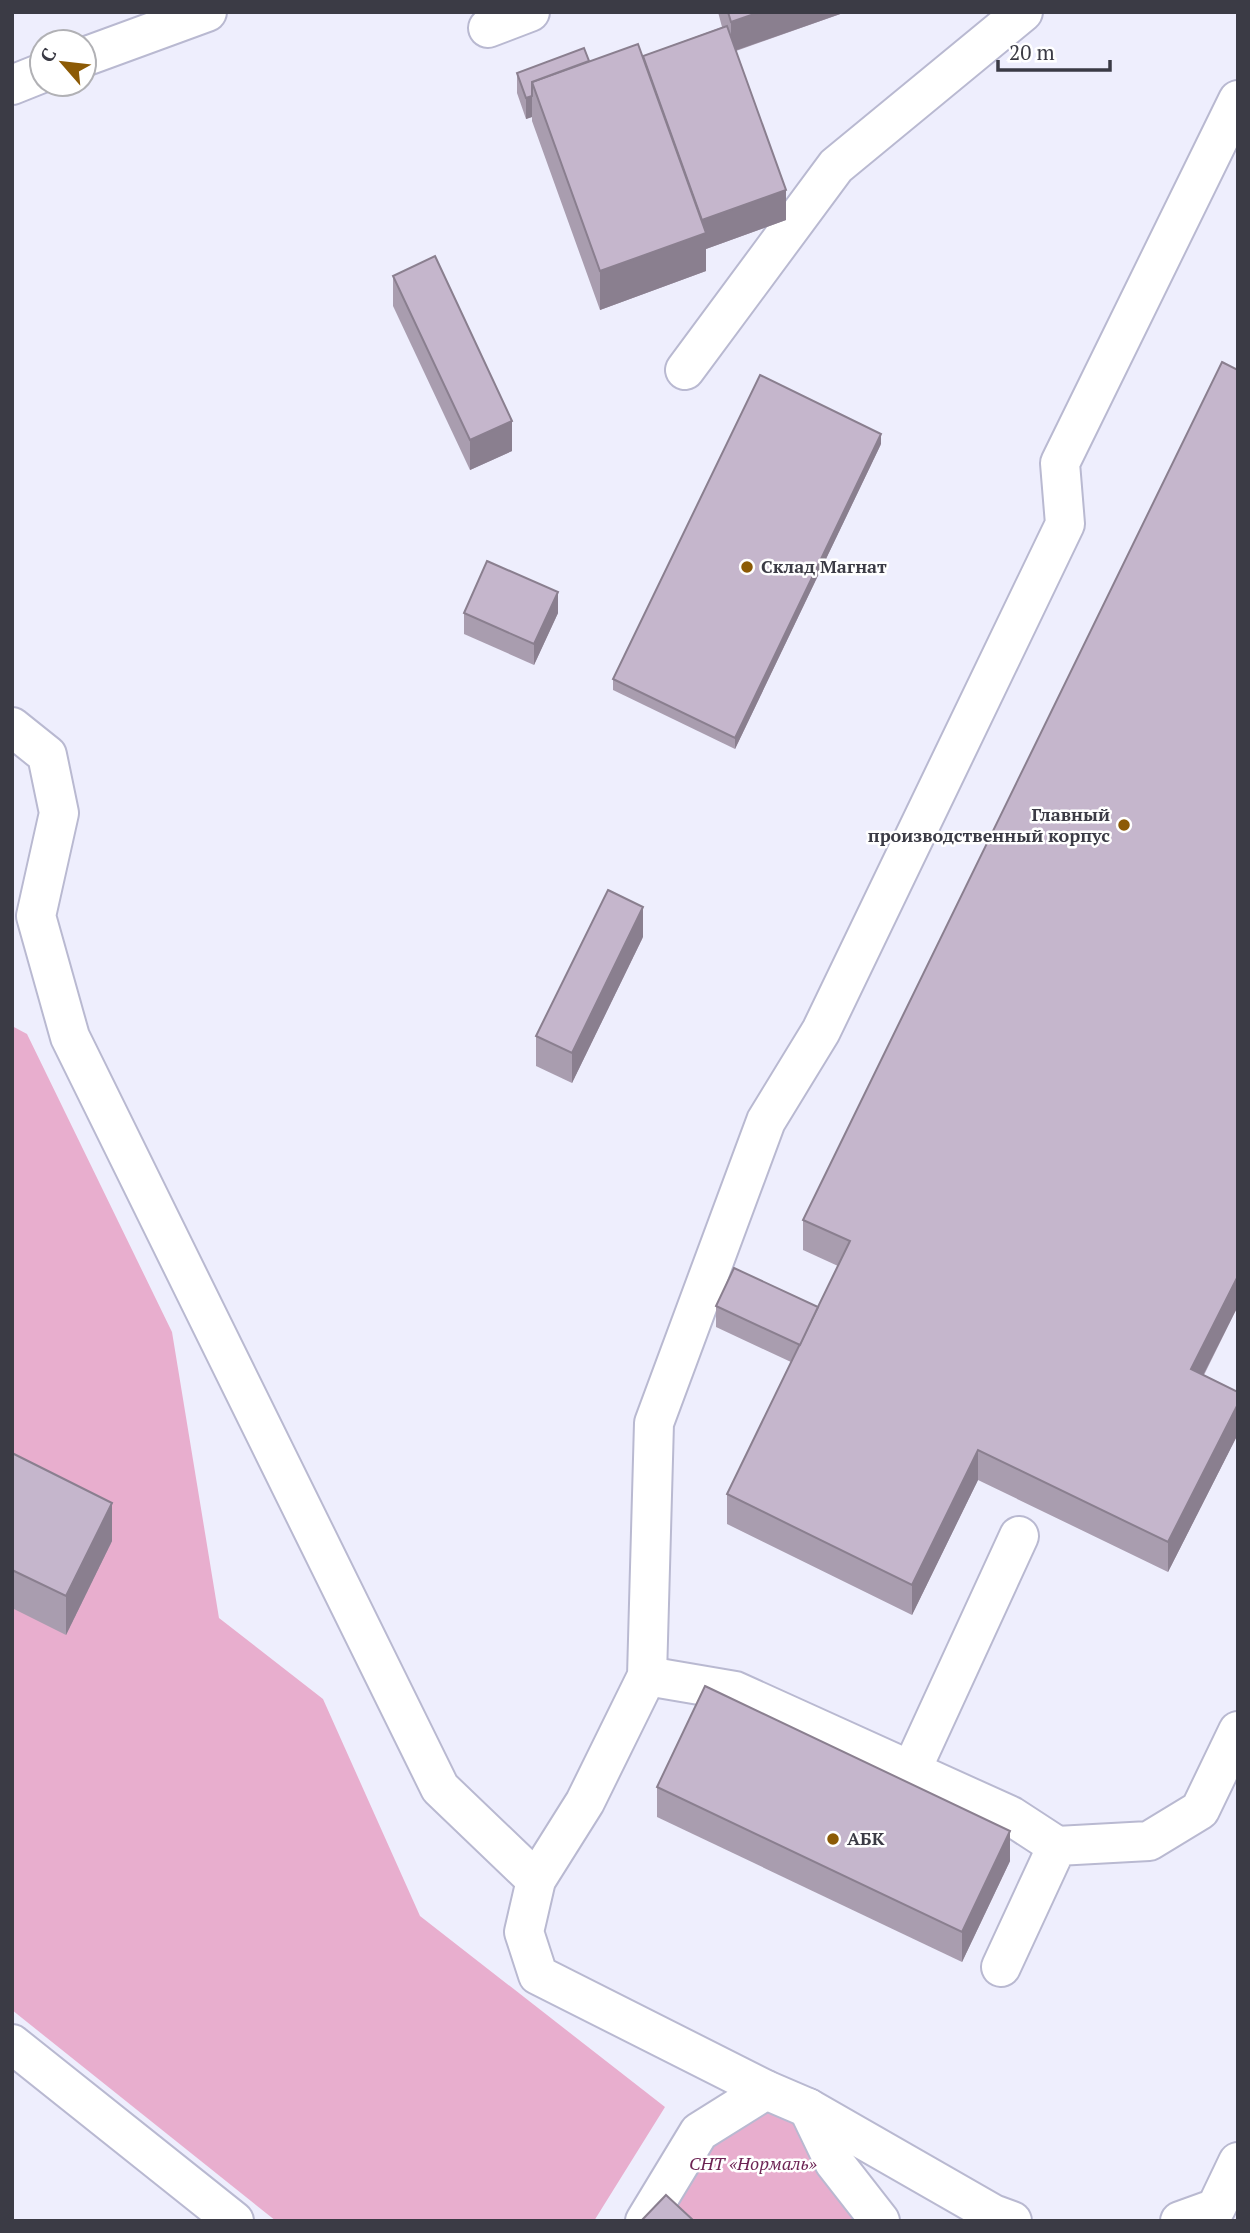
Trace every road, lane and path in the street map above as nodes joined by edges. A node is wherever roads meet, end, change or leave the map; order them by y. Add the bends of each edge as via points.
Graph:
1 (207, 12) edge
2 (530, 12) edge
3 (1023, 12) edge
4 (488, 28) dead end
5 (98, 52) edge
6 (1238, 100) edge
7 (685, 370) dead end
8 (12, 727) edge
9 (1019, 1536) dead end
10 (647, 1676) junction
11 (1238, 1731) edge
12 (911, 1771) junction
13 (1057, 1846) junction
14 (536, 1880) junction
15 (1000, 1967) dead end
16 (12, 2044) edge
17 (766, 2090) junction
18 (808, 2108) junction
19 (1238, 2162) edge
20 (1227, 2214) edge
21 (234, 2221) edge
22 (645, 2221) edge
23 (880, 2221) edge
24 (1012, 2221) edge
25 (1180, 2221) edge

1 - 5 street
2 - 4 street
3 - 7 street via 836,166
6 - 10 street via 1060,463 1065,524 821,1031 766,1121 654,1423
8 - 14 street via 47,755 59,813 36,916 71,1037 440,1788
9 - 12 street
10 - 12 street via 736,1691
10 - 14 street via 584,1802
11 - 13 street via 1200,1810 1149,1840
12 - 13 street via 1011,1815
13 - 15 street
14 - 17 street via 524,1932 538,1975
16 - 21 street
17 - 18 street
17 - 22 street via 699,2132
18 - 23 street via 834,2162
18 - 24 street
19 - 20 street
20 - 25 street

